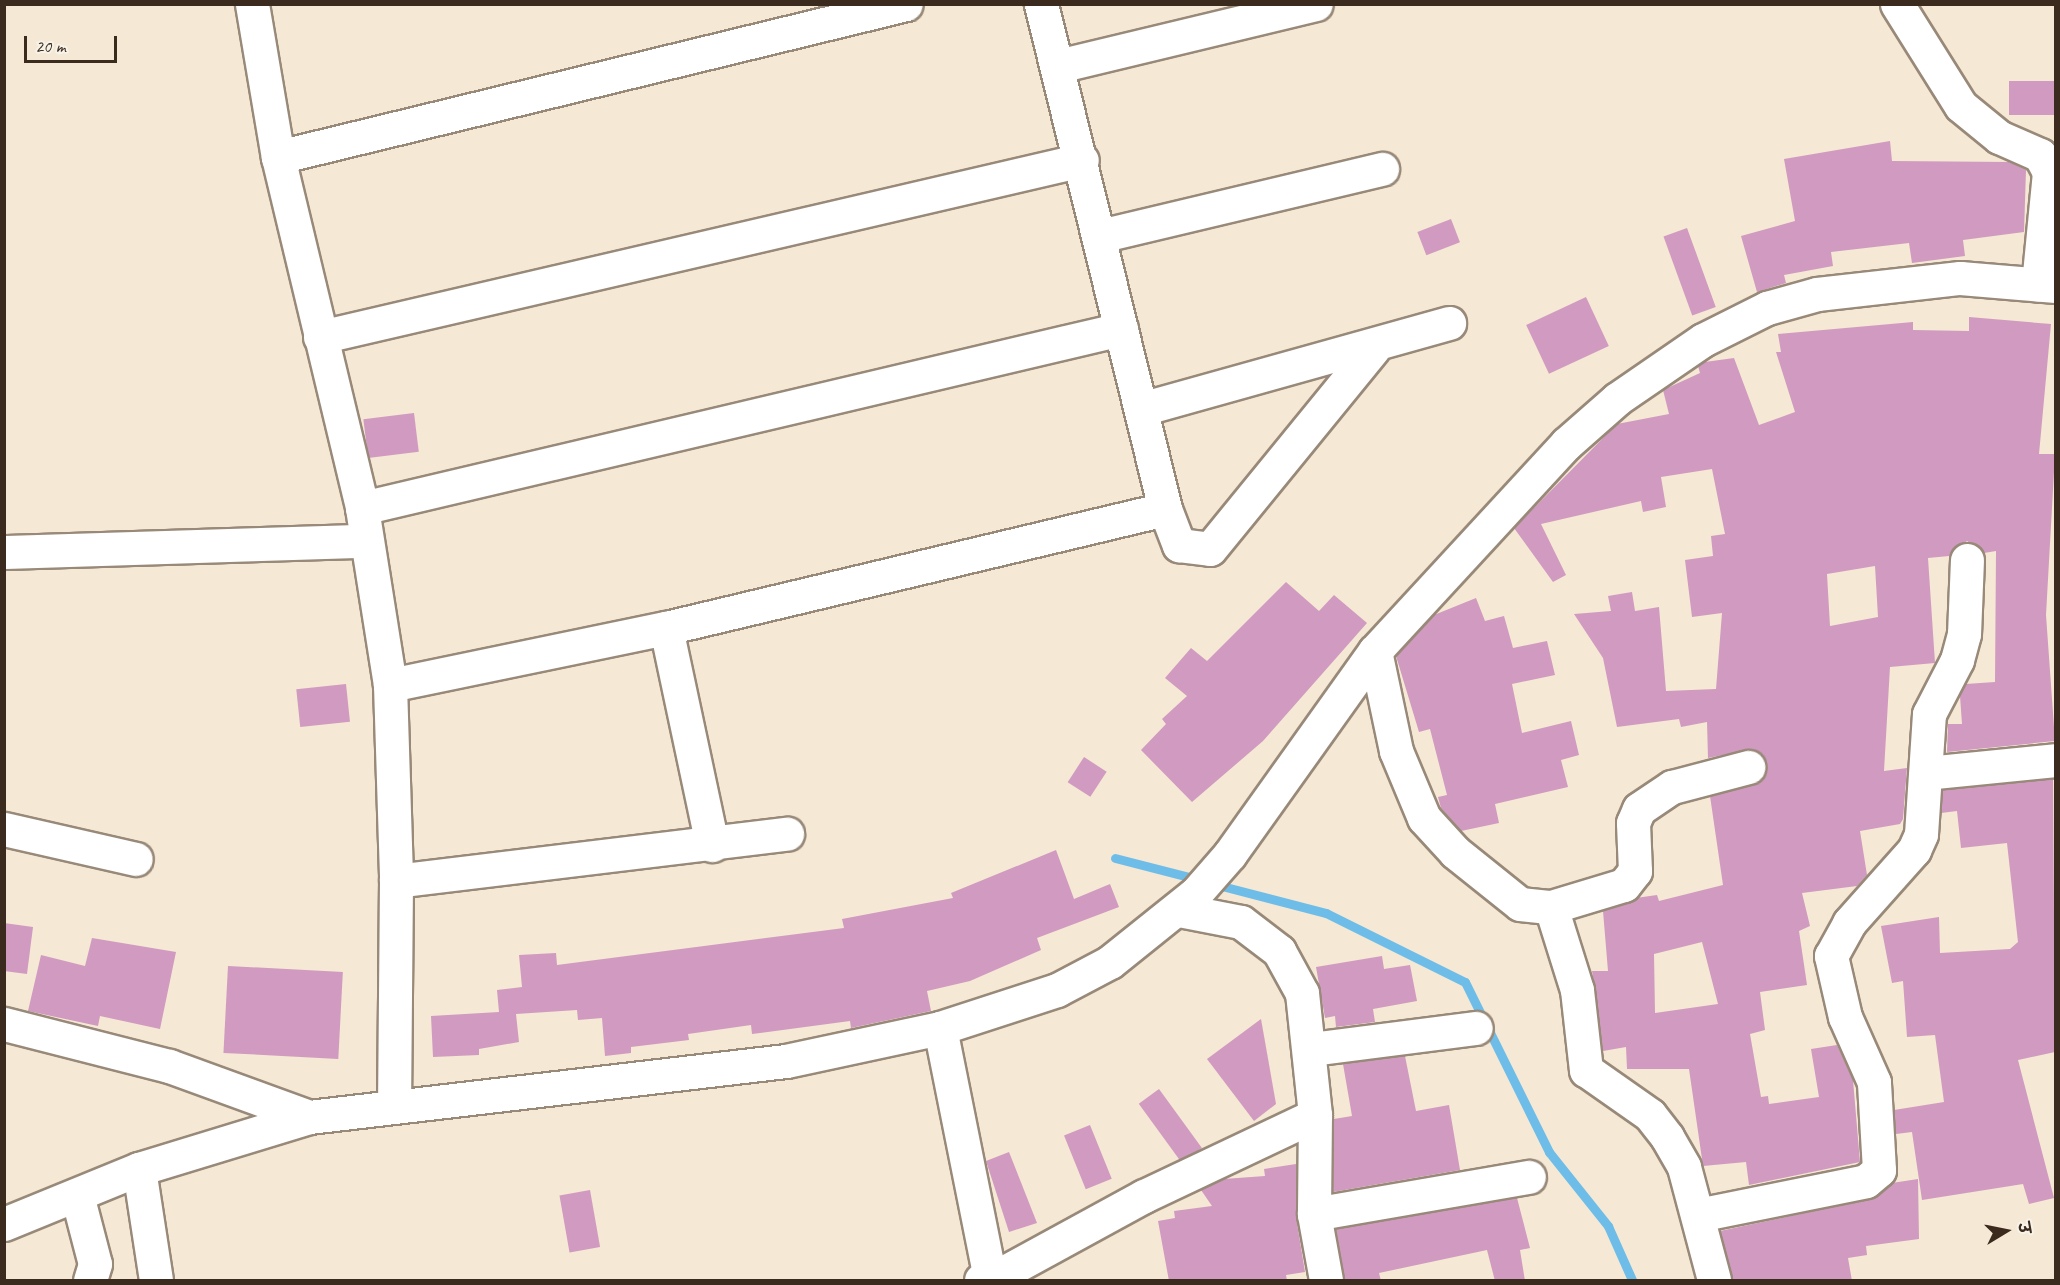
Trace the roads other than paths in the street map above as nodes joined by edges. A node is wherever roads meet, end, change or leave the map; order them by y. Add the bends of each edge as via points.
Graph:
1 (252, 4) edge
2 (906, 4) edge
3 (1041, 4) edge
4 (1316, 4) edge
5 (1897, 4) edge
6 (1058, 66) junction
7 (278, 157) junction
8 (1082, 160) junction
9 (1382, 169) dead end
10 (1100, 236) junction
11 (2047, 285) edge
12 (1449, 323) dead end
13 (1120, 330) junction
14 (320, 337) junction
15 (1374, 348) junction
16 (1141, 409) junction
17 (362, 508) junction
18 (1165, 509) junction
19 (364, 541) junction
20 (4, 552) edge
21 (1967, 560) dead end
22 (666, 628) junction
23 (1375, 651) junction
24 (390, 685) junction
25 (2055, 760) edge
26 (1748, 767) dead end
27 (1926, 773) junction
28 (4, 829) edge
29 (787, 834) dead end
30 (712, 845) junction
31 (136, 859) dead end
32 (396, 881) junction
33 (1188, 901) junction
34 (1551, 907) junction
35 (4, 1024) edge
36 (940, 1028) junction
37 (1476, 1028) dead end
38 (1311, 1049) junction
39 (394, 1103) junction
40 (1315, 1114) junction
41 (309, 1116) junction
42 (139, 1169) junction
43 (1528, 1177) dead end
44 (77, 1195) junction
45 (1314, 1214) junction
46 (1698, 1215) junction
47 (4, 1224) edge
48 (987, 1280) edge
49 (90, 1281) edge
50 (156, 1281) edge
51 (1326, 1281) edge
52 (1714, 1281) edge

1 - 7 street
2 - 7 street
3 - 6 street
4 - 6 street
5 - 11 street via 1961,106 1999,136 2040,155 2049,172
6 - 8 street
7 - 14 street
8 - 10 street
8 - 14 street
9 - 10 street
10 - 13 street
11 - 23 street via 1959,278 1817,294 1767,308 1703,340 1617,399 1566,444
12 - 15 street
13 - 16 street
13 - 17 street
14 - 17 street
15 - 16 street
15 - 18 street via 1210,549 1179,545
16 - 18 street
17 - 19 street
18 - 22 street
19 - 20 street
19 - 24 street
21 - 27 street via 1964,634 1957,660 1929,714
22 - 24 street
22 - 30 street
23 - 33 street via 1230,854
23 - 34 street via 1396,752 1424,818 1455,852 1520,904
24 - 32 street
25 - 27 street
26 - 34 street via 1653,796 1633,823 1632,878 1624,885
27 - 46 street via 1925,814 1914,850 1849,922 1831,956 1845,1017 1874,1082 1879,1170 1866,1181
28 - 31 street
29 - 30 street
30 - 32 street
32 - 39 street
33 - 36 street via 1110,962 1057,990
33 - 38 street via 1240,922 1279,951 1302,993
34 - 46 street via 1577,990 1586,1070 1650,1115 1684,1167
35 - 41 street via 169,1066
36 - 39 street via 786,1061
36 - 48 street
37 - 38 street
38 - 40 street
39 - 41 street
40 - 45 street
40 - 48 street via 1144,1196
41 - 42 street
42 - 44 street
42 - 50 street
43 - 45 street
44 - 47 street
44 - 49 street via 94,1264
45 - 51 street
46 - 52 street

